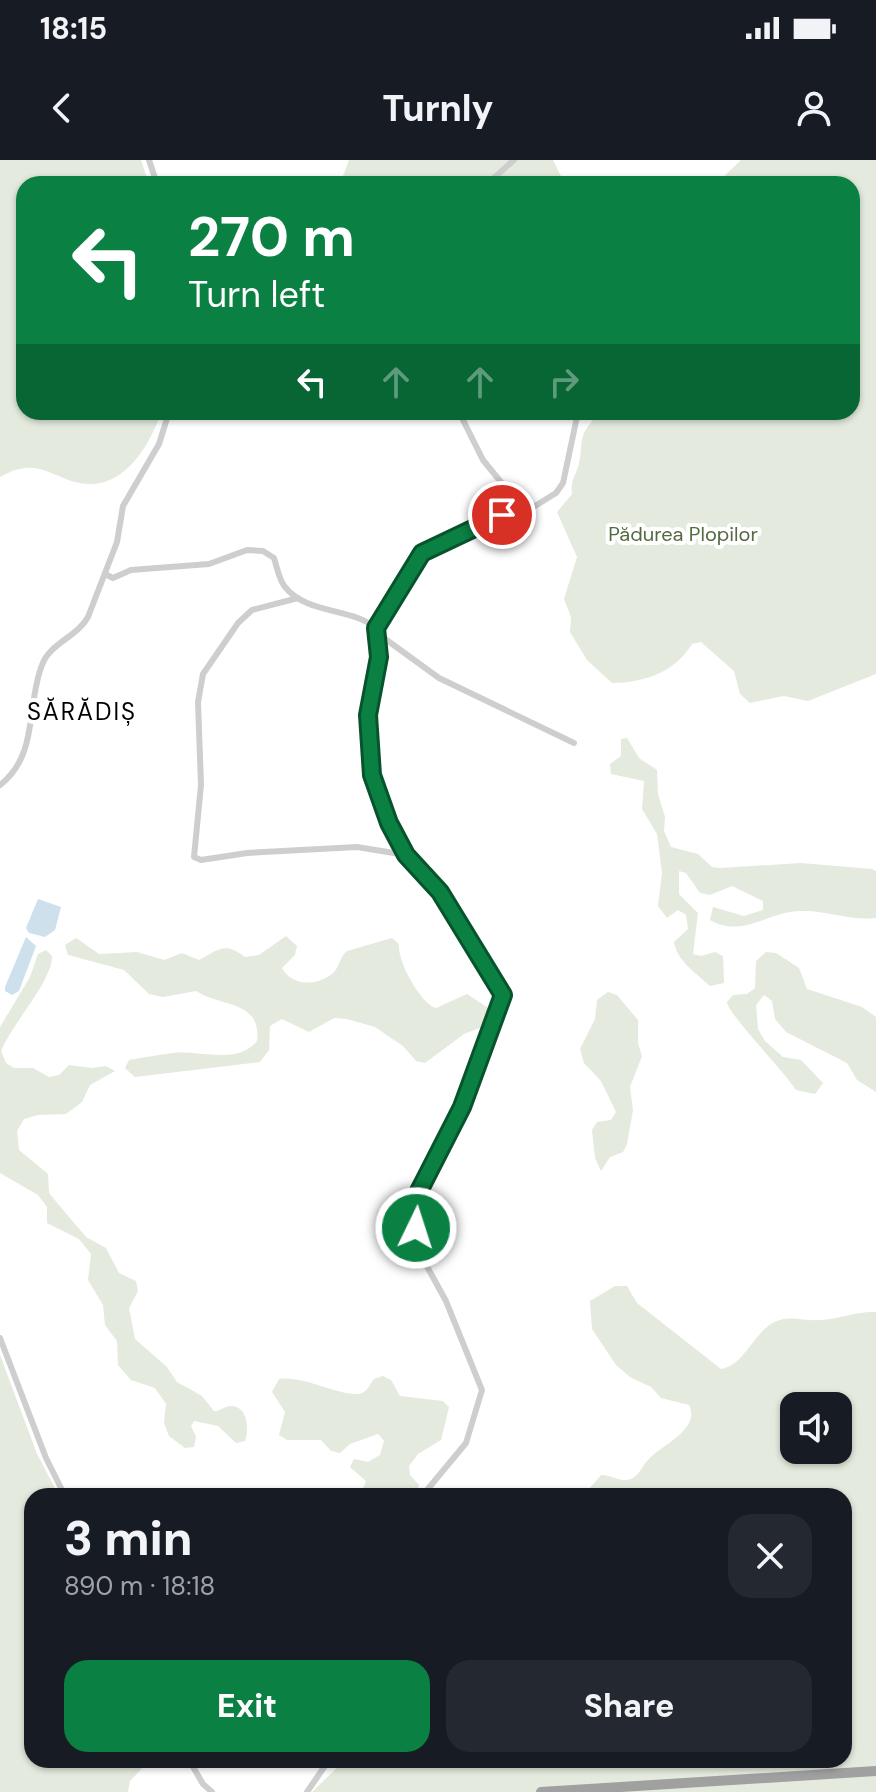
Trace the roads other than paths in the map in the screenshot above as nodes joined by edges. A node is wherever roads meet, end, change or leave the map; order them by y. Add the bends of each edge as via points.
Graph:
1 (514, 160) edge
2 (496, 176) edge
3 (166, 420) edge
4 (463, 420) edge
5 (576, 420) edge
6 (522, 508) junction
7 (105, 574) junction
8 (298, 598) junction
9 (377, 631) junction
10 (574, 743) dead end
11 (0, 785) edge
12 (406, 855) junction
13 (0, 1338) edge
14 (61, 1488) edge
15 (429, 1488) edge
16 (194, 1768) edge
17 (324, 1768) edge
18 (876, 1771) edge
19 (212, 1792) edge
20 (307, 1792) edge
21 (541, 1792) edge

1 - 2 street
3 - 7 street via 159,444 123,506
4 - 6 street via 483,460
5 - 6 street via 563,483 548,500
6 - 9 street via 422,553
7 - 8 street via 113,578 131,570 209,564 235,551 263,551 274,558 285,587
7 - 11 street via 82,627 41,666 30,734 20,761
8 - 9 street via 367,621
8 - 12 street via 252,610 203,674 194,857 357,847
9 - 10 street via 439,678
9 - 12 street via 379,657 368,715 371,763 384,810
12 - 15 street via 440,892 503,995 462,1107 416,1197 424,1261 482,1390 466,1443
13 - 14 street
16 - 19 street
17 - 20 street
18 - 21 highway

